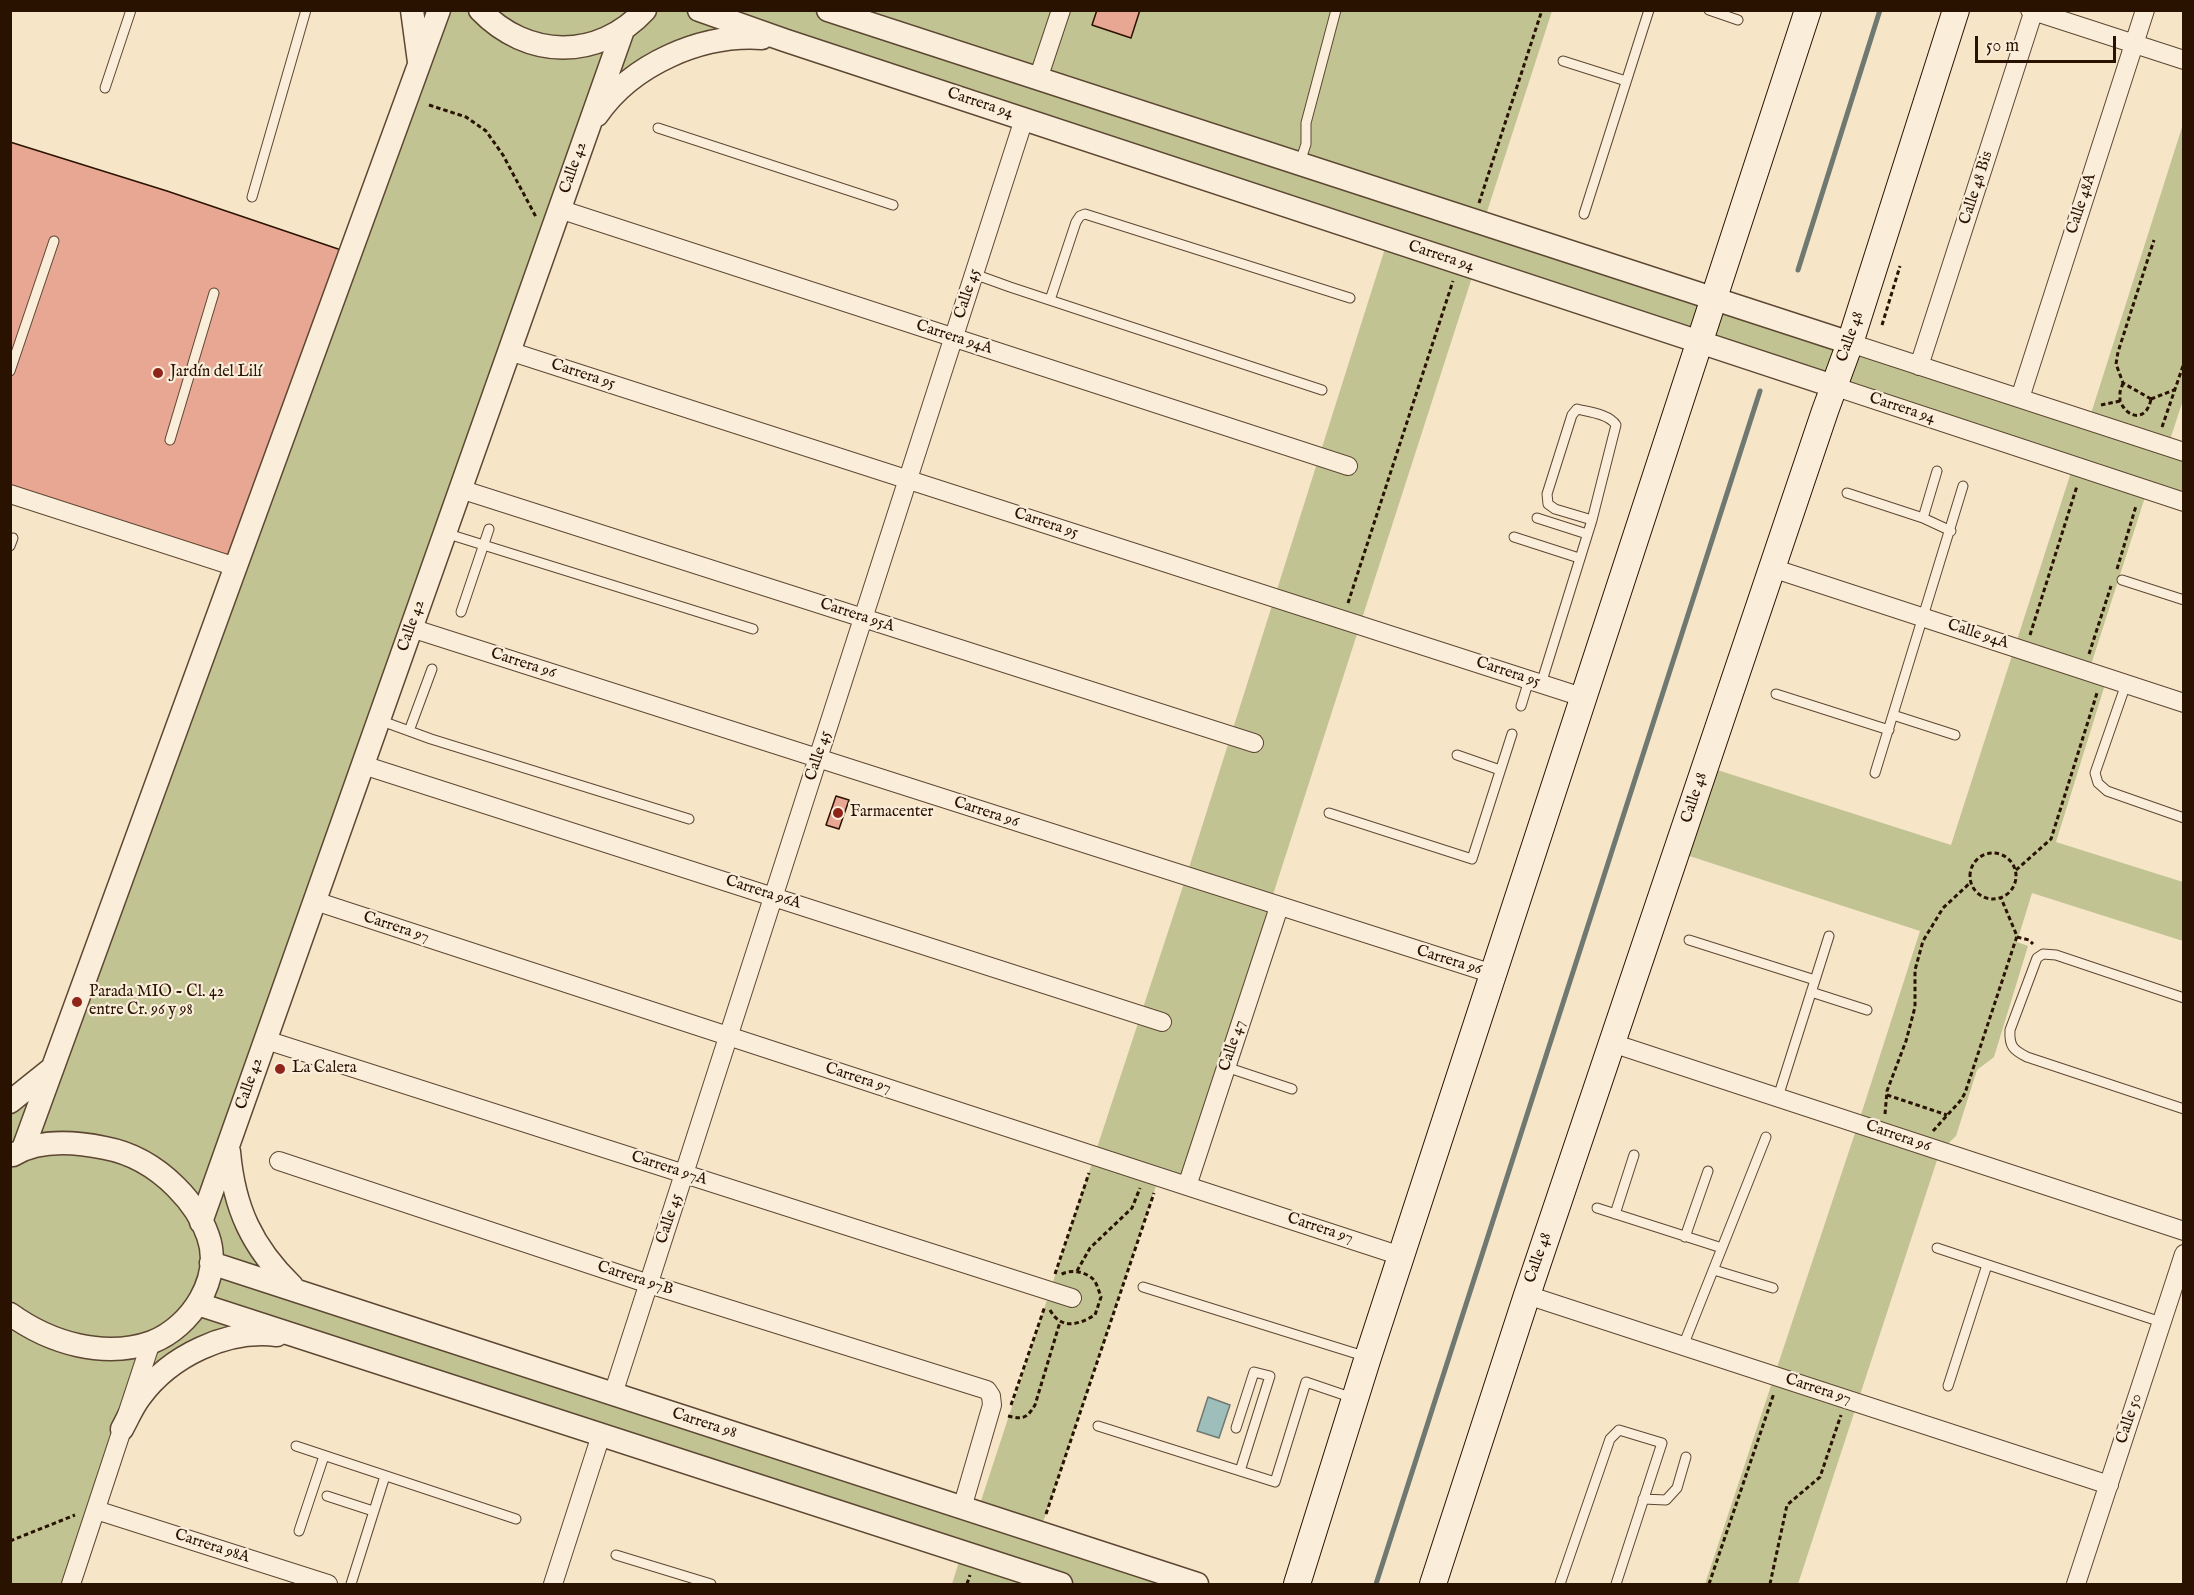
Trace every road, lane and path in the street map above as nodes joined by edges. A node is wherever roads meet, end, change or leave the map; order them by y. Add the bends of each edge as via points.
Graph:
1 (130, 10) edge
2 (306, 10) edge
3 (411, 10) edge
4 (439, 10) edge
5 (480, 10) edge
6 (645, 10) edge
7 (699, 10) edge
8 (828, 10) edge
9 (1061, 10) edge
10 (1336, 10) edge
11 (1542, 10) edge
12 (1649, 10) edge
13 (1709, 10) edge
14 (1808, 10) edge
15 (1956, 10) edge
16 (2145, 10) edge
17 (2033, 11) edge
18 (1722, 13) edge
19 (1738, 20) dead end
20 (623, 30) junction
21 (784, 40) junction
22 (2134, 44) junction
23 (2184, 60) edge
24 (1563, 61) dead end
25 (419, 64) junction
26 (1038, 79) junction
27 (1626, 81) junction
28 (105, 88) dead end
29 (429, 105) dead end
30 (1024, 119) junction
31 (658, 128) dead end
32 (586, 134) junction
33 (1299, 164) junction
34 (252, 197) dead end
35 (893, 205) dead end
36 (560, 209) junction
37 (1584, 214) dead end
38 (539, 221) dead end
39 (1474, 221) junction
40 (2154, 240) dead end
41 (54, 241) dead end
42 (1459, 263) junction
43 (974, 274) junction
44 (214, 293) dead end
45 (1350, 298) dead end
46 (1713, 299) junction
47 (1050, 300) junction
48 (954, 338) junction
49 (1698, 342) junction
50 (1850, 343) junction
51 (509, 351) junction
52 (2184, 363) edge
53 (1919, 366) junction
54 (10, 371) edge
55 (2123, 383) junction
56 (1833, 386) junction
57 (1322, 390) dead end
58 (2175, 390) junction
59 (2020, 398) junction
60 (2151, 399) junction
61 (170, 440) dead end
62 (2157, 443) junction
63 (2184, 452) edge
64 (1348, 466) dead end
65 (2082, 469) junction
66 (1937, 471) dead end
67 (908, 480) junction
68 (1963, 486) dead end
69 (460, 489) junction
70 (1846, 493) dead end
71 (10, 494) edge
72 (2184, 502) edge
73 (1537, 518) dead end
74 (1923, 518) junction
75 (1592, 520) junction
76 (489, 529) dead end
77 (1951, 531) junction
78 (445, 533) junction
79 (1587, 534) junction
80 (1514, 537) dead end
81 (483, 545) junction
82 (1580, 558) junction
83 (236, 567) junction
84 (1772, 568) junction
85 (2122, 580) dead end
86 (2184, 600) edge
87 (461, 612) dead end
88 (863, 618) junction
89 (1923, 618) junction
90 (1343, 620) junction
91 (411, 628) junction
92 (753, 629) dead end
93 (2025, 651) junction
94 (432, 669) dead end
95 (2103, 676) junction
96 (1535, 682) junction
97 (2126, 684) junction
98 (1776, 694) dead end
99 (1582, 698) junction
100 (2184, 703) edge
101 (1521, 706) dead end
102 (1893, 715) junction
103 (379, 720) junction
104 (1888, 730) junction
105 (409, 731) junction
106 (1512, 734) dead end
107 (1955, 735) dead end
108 (1254, 743) dead end
109 (1457, 755) dead end
110 (818, 759) junction
111 (363, 765) junction
112 (1500, 770) junction
113 (1875, 773) dead end
114 (1329, 813) dead end
115 (2184, 818) edge
116 (689, 819) dead end
117 (2016, 870) junction
118 (1971, 882) junction
119 (773, 897) junction
120 (2001, 898) junction
121 (315, 901) junction
122 (1279, 907) junction
123 (1829, 936) dead end
124 (1689, 940) dead end
125 (1492, 974) junction
126 (1815, 980) junction
127 (1811, 992) junction
128 (2184, 998) edge
129 (1867, 1010) dead end
130 (1162, 1022) dead end
131 (728, 1036) junction
132 (266, 1040) junction
133 (1612, 1043) junction
134 (53, 1067) junction
135 (1226, 1067) junction
136 (1292, 1089) dead end
137 (1887, 1095) junction
138 (1778, 1097) junction
139 (10, 1102) edge
140 (2184, 1109) edge
141 (1947, 1115) junction
142 (1884, 1132) junction
143 (1766, 1137) dead end
144 (229, 1144) junction
145 (1921, 1145) junction
146 (17, 1153) edge
147 (1634, 1155) dead end
148 (1095, 1156) junction
149 (279, 1161) dead end
150 (1708, 1171) dead end
151 (684, 1174) junction
152 (1152, 1175) junction
153 (1187, 1186) junction
154 (1597, 1208) dead end
155 (1614, 1214) junction
156 (201, 1222) junction
157 (2184, 1231) edge
158 (1685, 1237) junction
159 (1722, 1248) junction
160 (1937, 1248) dead end
161 (2184, 1254) edge
162 (1401, 1256) junction
163 (211, 1263) junction
164 (1987, 1265) junction
165 (1714, 1270) junction
166 (1077, 1271) dead end
167 (1053, 1279) dead end
168 (649, 1284) junction
169 (1143, 1287) dead end
170 (1773, 1288) dead end
171 (297, 1291) junction
172 (1527, 1295) junction
173 (1072, 1298) dead end
174 (198, 1304) junction
175 (10, 1314) edge
176 (1060, 1322) dead end
177 (2161, 1322) junction
178 (304, 1338) junction
179 (151, 1342) junction
180 (1683, 1346) junction
181 (1368, 1357) junction
182 (1779, 1377) junction
183 (1948, 1386) dead end
184 (613, 1394) junction
185 (1355, 1399) junction
186 (1846, 1400) junction
187 (1008, 1416) dead end
188 (1098, 1426) dead end
189 (1236, 1428) dead end
190 (122, 1429) junction
191 (601, 1435) junction
192 (296, 1446) dead end
193 (324, 1456) junction
194 (1686, 1457) dead end
195 (1240, 1471) junction
196 (385, 1476) junction
197 (2109, 1485) junction
198 (327, 1496) dead end
199 (1644, 1499) junction
200 (962, 1508) junction
201 (89, 1511) junction
202 (373, 1511) junction
203 (1045, 1517) dead end
204 (516, 1518) dead end
205 (299, 1531) dead end
206 (10, 1541) edge
207 (616, 1555) dead end
208 (71, 1584) edge
209 (328, 1584) edge
210 (351, 1584) edge
211 (553, 1584) edge
212 (711, 1584) edge
213 (1061, 1584) edge
214 (1197, 1584) edge
215 (1297, 1584) edge
216 (1433, 1584) edge
217 (1560, 1584) edge
218 (1616, 1584) edge
219 (1709, 1584) edge
220 (1770, 1584) edge
221 (2076, 1584) edge

1 - 28 lane
2 - 34 lane
3 - 25 street
4 - 25 street
5 - 20 street via 500,29 523,41 548,47 574,48 600,42
6 - 20 street
7 - 21 street, Carrera 94
8 - 26 street
9 - 26 street
10 - 33 lane
11 - 39 path
12 - 27 lane
13 - 18 lane
14 - 46 main road
15 - 50 main road, Calle 48
16 - 22 street, Calle 48A
17 - 22 street
17 - 53 street, Calle 48 Bis
18 - 19 lane
20 - 32 street, Calle 42
21 - 30 street, Carrera 94
21 - 32 street via 732,39 698,46 658,62 616,93
22 - 23 street
22 - 59 street, Calle 48A
24 - 27 lane
25 - 83 street
26 - 33 street
27 - 37 lane
29 - 38 path via 466,117 486,131
30 - 42 street, Carrera 94
30 - 43 street, Calle 45
31 - 35 lane
32 - 36 street, Calle 42
33 - 39 street
36 - 48 street, Carrera 94A
36 - 51 street, Calle 42
39 - 46 street
40 - 55 path via 2118,352 2116,364
41 - 54 lane
42 - 49 street, Carrera 94
42 - 90 path
43 - 47 lane
43 - 48 street, Calle 45
44 - 61 lane
45 - 47 lane via 1085,214 1076,222
46 - 49 main road
46 - 50 street
47 - 57 lane
48 - 64 street, Carrera 94A
48 - 67 street, Calle 45
49 - 56 street, Carrera 94
49 - 99 main road
50 - 53 street
50 - 56 main road, Calle 48
51 - 67 street, Carrera 95
51 - 69 street, Calle 42
52 - 58 path
53 - 59 street
55 - 60 path
55 - 60 path via 2120,401 2130,414 2145,413
56 - 65 street, Carrera 94
56 - 84 main road, Calle 48
58 - 60 path
58 - 62 path
59 - 62 street
62 - 63 street
65 - 72 street, Carrera 94
65 - 93 path
66 - 74 lane
67 - 88 street, Calle 45
67 - 90 street, Carrera 95
68 - 77 lane
69 - 78 street, Calle 42
69 - 88 street, Carrera 95A
70 - 74 lane
71 - 83 street
73 - 79 lane
74 - 77 lane
75 - 75 lane via 1616,425 1609,418 1577,409 1547,494 1548,504
75 - 79 lane
76 - 81 lane
77 - 89 lane
78 - 81 lane
78 - 91 street, Calle 42
79 - 82 lane
80 - 82 lane
81 - 87 lane
81 - 92 lane
82 - 96 lane
83 - 134 street
84 - 89 street, Calle 94A
84 - 133 main road, Calle 48
85 - 86 lane
88 - 108 street, Carrera 95A
88 - 110 street, Calle 45
89 - 93 street, Calle 94A
89 - 102 lane
90 - 96 street, Carrera 95
91 - 103 street, Calle 42
91 - 110 street, Carrera 96
93 - 95 street, Calle 94A
94 - 105 lane
95 - 97 street, Calle 94A
95 - 117 path via 2050,839
96 - 99 street, Carrera 95
96 - 101 lane
97 - 100 street, Calle 94A
97 - 115 lane via 2095,773 2098,783 2107,791
98 - 104 lane
99 - 125 main road
102 - 104 lane
102 - 107 lane
103 - 105 lane
103 - 111 street, Calle 42
104 - 113 lane
105 - 116 lane
106 - 112 lane
109 - 112 lane
110 - 119 street, Calle 45
110 - 122 street, Carrera 96
111 - 119 street, Carrera 96A
111 - 121 street, Calle 42
112 - 114 lane via 1472,859
117 - 118 path via 2004,855 1984,854 1971,869
117 - 120 path via 2012,890
118 - 120 path via 1983,896
118 - 137 path via 1943,908 1923,942 1915,970 1915,1007
119 - 130 street, Carrera 96A
119 - 131 street, Calle 45
120 - 141 path via 2017,936 1965,1093
121 - 131 street, Carrera 97
121 - 132 street, Calle 42
122 - 125 street, Carrera 96
122 - 135 street, Calle 47
123 - 126 lane
124 - 126 lane
125 - 162 main road
126 - 127 lane
127 - 129 lane
127 - 138 lane
128 - 140 lane via 2043,954 2037,958 2009,1042 2015,1051 2027,1057
131 - 148 street, Carrera 97
131 - 151 street, Calle 45
132 - 144 street, Calle 42
132 - 151 street, Carrera 97A
133 - 138 street, Carrera 96
133 - 172 main road, Calle 48
134 - 139 street
134 - 146 street
135 - 136 lane
135 - 153 street, Calle 47
137 - 141 path
137 - 142 path
138 - 142 street, Carrera 96
141 - 145 path
142 - 145 street, Carrera 96
143 - 159 lane
144 - 156 street, Calle 42
144 - 171 street via 231,1178 240,1210 273,1267
145 - 157 street, Carrera 96
146 - 156 street via 55,1144 84,1144 123,1153 166,1177 187,1198
147 - 155 lane
148 - 152 street, Carrera 97
148 - 167 path
149 - 168 street, Carrera 97B
150 - 158 lane
151 - 168 street, Calle 45
151 - 173 street, Carrera 97A
152 - 153 street, Carrera 97
152 - 166 path via 1132,1208 1090,1248
152 - 203 path
153 - 162 street, Carrera 97
154 - 155 lane
155 - 158 lane
156 - 163 street via 208,1236
158 - 159 lane
159 - 165 lane
160 - 164 lane
161 - 177 street, Calle 50
162 - 181 main road
163 - 171 street, Carrera 98
163 - 174 street
164 - 177 lane
164 - 183 lane
165 - 170 lane
165 - 180 lane
168 - 184 street, Calle 45
168 - 200 street, Carrera 97B via 987,1390 992,1405
169 - 181 lane
171 - 184 street, Carrera 98
172 - 180 street, Carrera 97
172 - 216 main road, Calle 48
174 - 178 street
174 - 179 street via 170,1333
175 - 179 street via 45,1335 76,1345 108,1348
176 - 187 path via 1029,1416
177 - 197 street, Calle 50
178 - 190 street via 268,1334 231,1338 196,1350 165,1370 140,1397
178 - 191 street
179 - 190 street
180 - 182 street, Carrera 97
181 - 185 main road
182 - 186 street, Carrera 97
182 - 219 path
184 - 200 street, Carrera 98
185 - 195 lane via 1306,1382 1275,1482
185 - 215 main road
186 - 197 street, Carrera 97
186 - 220 path via 1820,1477 1786,1505
188 - 195 lane
189 - 195 lane via 1254,1372 1270,1376
190 - 201 street
191 - 211 street
191 - 213 street
192 - 193 lane
193 - 196 lane
193 - 205 lane
194 - 199 lane via 1677,1488 1666,1500
196 - 202 lane
196 - 204 lane
197 - 221 street, Calle 50
198 - 202 lane
199 - 217 lane via 1662,1443 1619,1430 1610,1439
199 - 218 lane
200 - 214 street, Carrera 98
201 - 206 path
201 - 208 street
201 - 209 street, Carrera 98A
202 - 210 lane
207 - 212 lane

